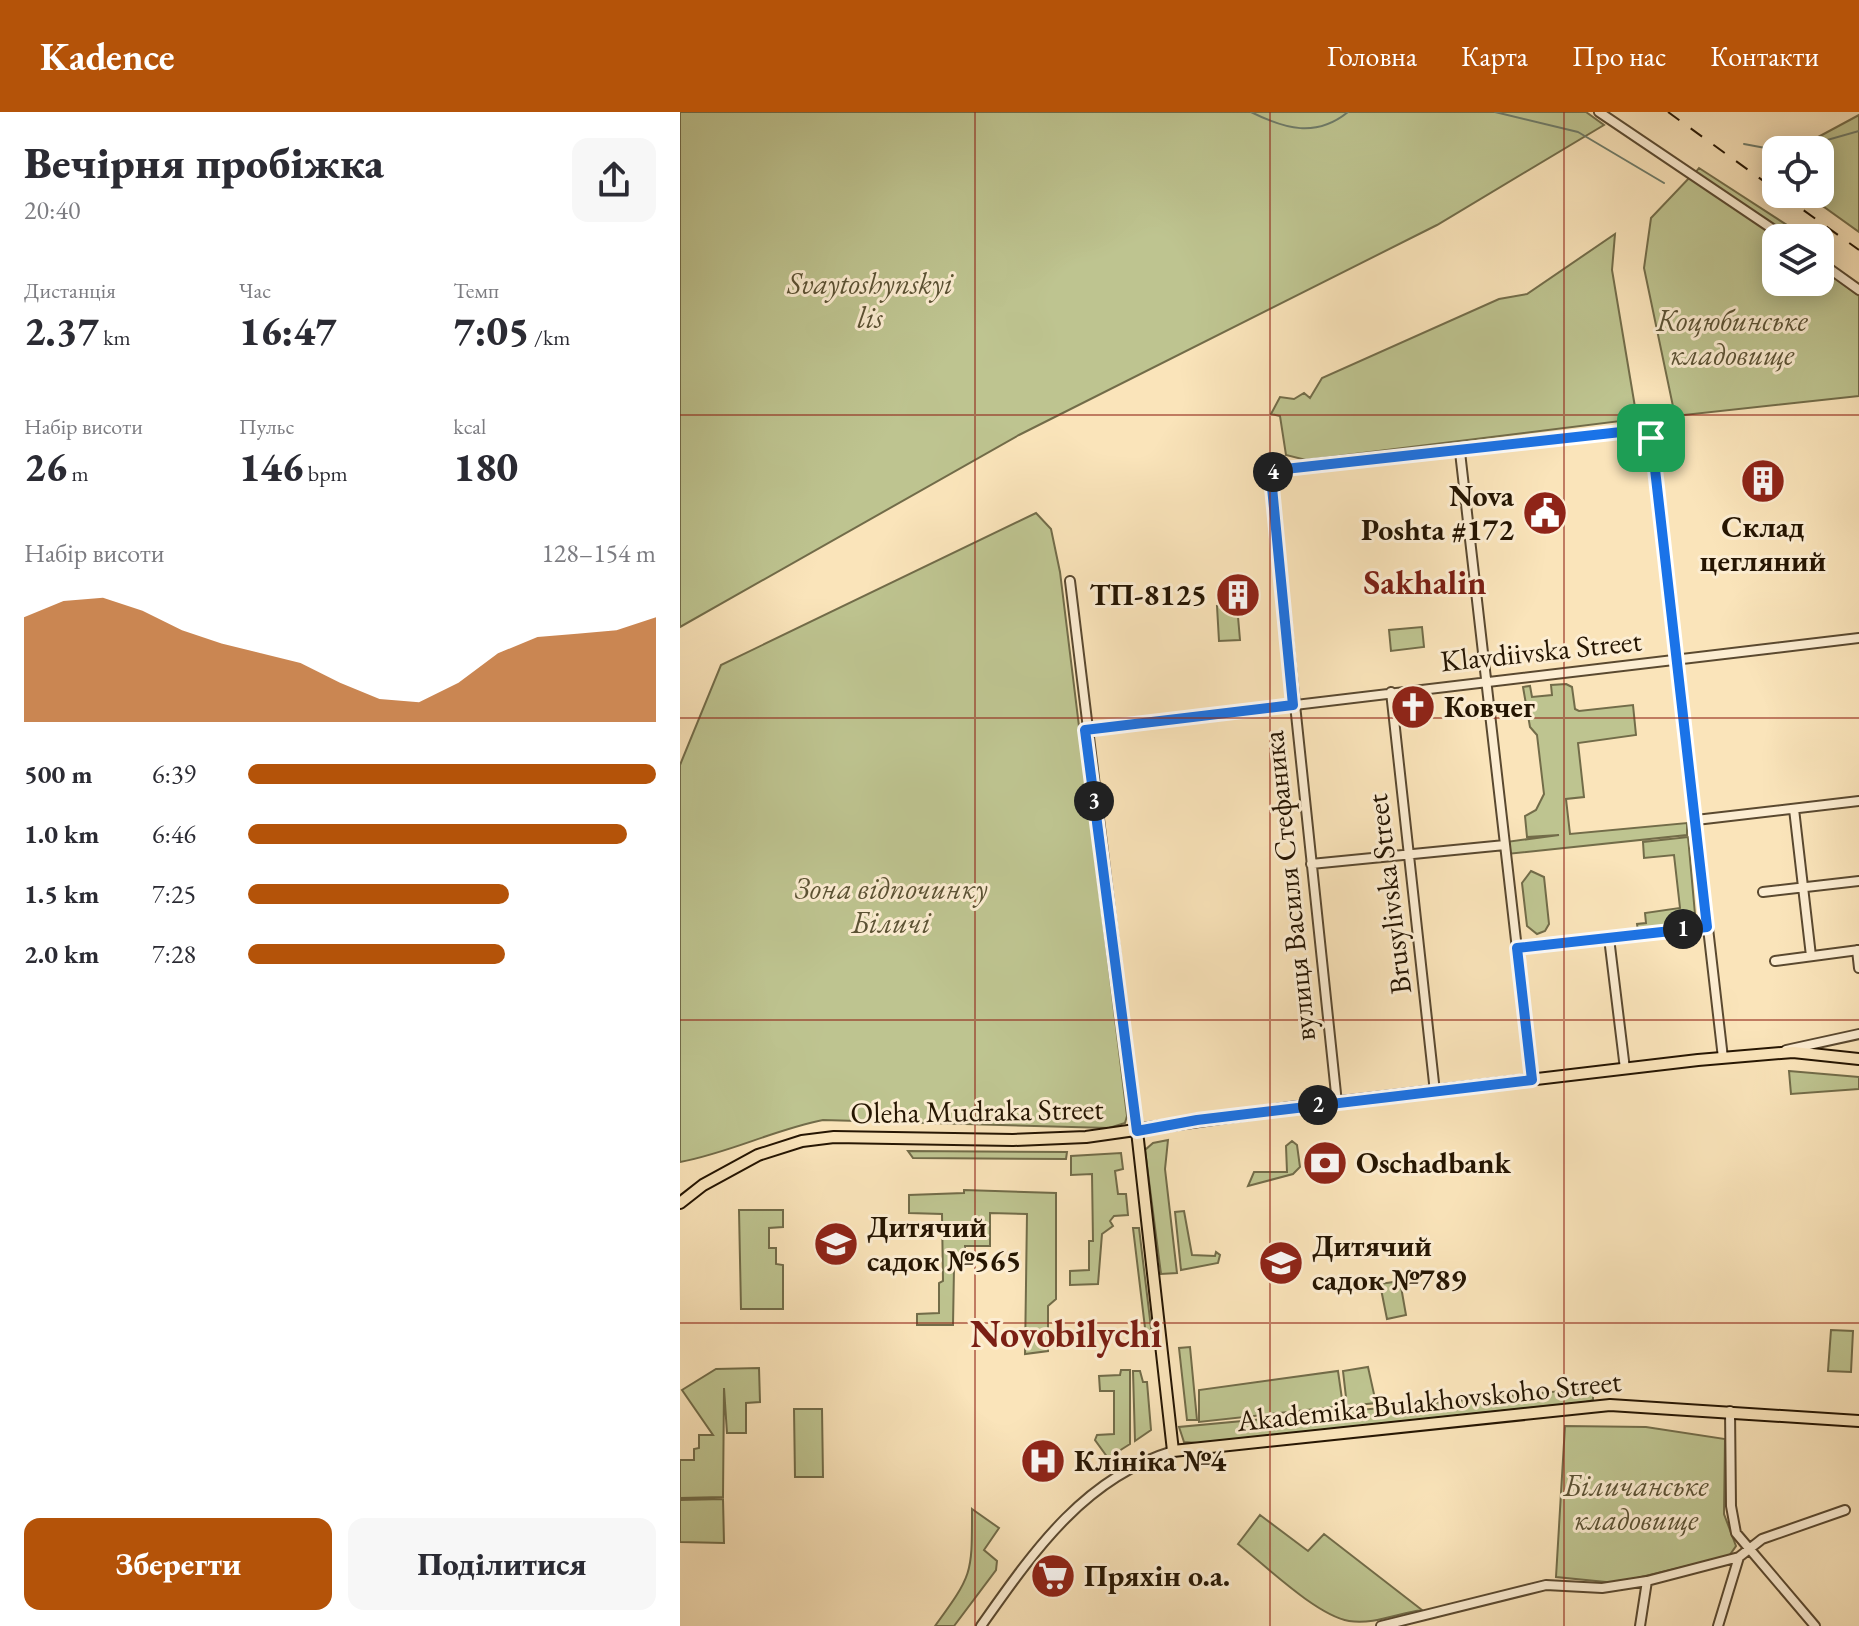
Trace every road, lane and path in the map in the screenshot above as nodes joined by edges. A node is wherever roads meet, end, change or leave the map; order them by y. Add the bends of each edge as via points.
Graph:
1 (1599, 112) edge
2 (1765, 224) edge
3 (1834, 272) edge
4 (1859, 290) edge
5 (1460, 452) junction
6 (1070, 581) dead end
7 (1859, 638) edge
8 (1678, 660) junction
9 (1487, 680) junction
10 (1391, 692) junction
11 (1293, 705) junction
12 (1085, 730) junction
13 (1859, 801) edge
14 (1794, 809) junction
15 (1696, 820) junction
16 (1505, 845) junction
17 (1410, 855) junction
18 (1311, 864) junction
19 (1859, 881) edge
20 (1804, 888) junction
21 (1763, 892) dead end
22 (1707, 927) junction
23 (1609, 938) junction
24 (1517, 948) junction
25 (1858, 950) edge
26 (1811, 956) junction
27 (1775, 961) dead end
28 (1859, 968) edge
29 (1859, 1034) edge
30 (1775, 1053) junction
31 (1723, 1058) junction
32 (1859, 1059) edge
33 (1625, 1069) junction
34 (1532, 1080) junction
35 (1435, 1092) junction
36 (1337, 1103) junction
37 (1137, 1131) junction
38 (680, 1203) edge
39 (1730, 1411) junction
40 (1859, 1421) edge
41 (1173, 1451) junction
42 (1845, 1510) dead end
43 (1746, 1548) junction
44 (1739, 1557) junction
45 (1647, 1581) junction
46 (981, 1626) edge
47 (1381, 1626) edge
48 (1640, 1626) edge
49 (1718, 1626) edge
50 (1815, 1626) edge

1 - 2 street
3 - 4 street
5 - 8 street via 1639,430 1651,434
5 - 9 street
5 - 11 street, вулиця Василя Стефаника via 1272,473
6 - 12 street
7 - 8 street, Klavdiivska Street
8 - 9 street, Klavdiivska Street
8 - 15 street
9 - 10 street, Klavdiivska Street
9 - 16 street
10 - 11 street, Klavdiivska Street
10 - 17 street, Brusylivska Street
11 - 12 street, Klavdiivska Street
11 - 18 street, вулиця Василя Стефаника
12 - 37 street
13 - 14 street
14 - 15 street
14 - 20 street
15 - 22 street
16 - 17 street
16 - 24 street
17 - 18 street
17 - 35 street, Brusylivska Street
18 - 36 street, вулиця Василя Стефаника
19 - 20 street
20 - 21 street
20 - 26 street
22 - 23 street
22 - 31 street
23 - 24 street
23 - 33 street
24 - 34 street
25 - 26 street
25 - 28 street
26 - 27 street
29 - 30 street
30 - 31 main road, Oleha Mudraka Street
30 - 32 main road
31 - 33 main road, Oleha Mudraka Street
33 - 34 main road, Oleha Mudraka Street
34 - 35 main road, Oleha Mudraka Street
35 - 36 main road, Oleha Mudraka Street
36 - 37 main road, Oleha Mudraka Street
37 - 38 main road, Oleha Mudraka Street via 1013,1140 855,1135 802,1141 732,1169
37 - 41 main road
39 - 40 main road, Akademika Bulakhovskoho Street
39 - 41 main road, Akademika Bulakhovskoho Street via 1610,1405
39 - 43 street via 1732,1518
41 - 46 street, Akademika Bulakhovskoho Street via 1115,1478 1070,1512
42 - 43 street
43 - 44 street
43 - 50 street
44 - 45 street
44 - 49 street
45 - 47 street via 1614,1587 1546,1585
45 - 48 street

